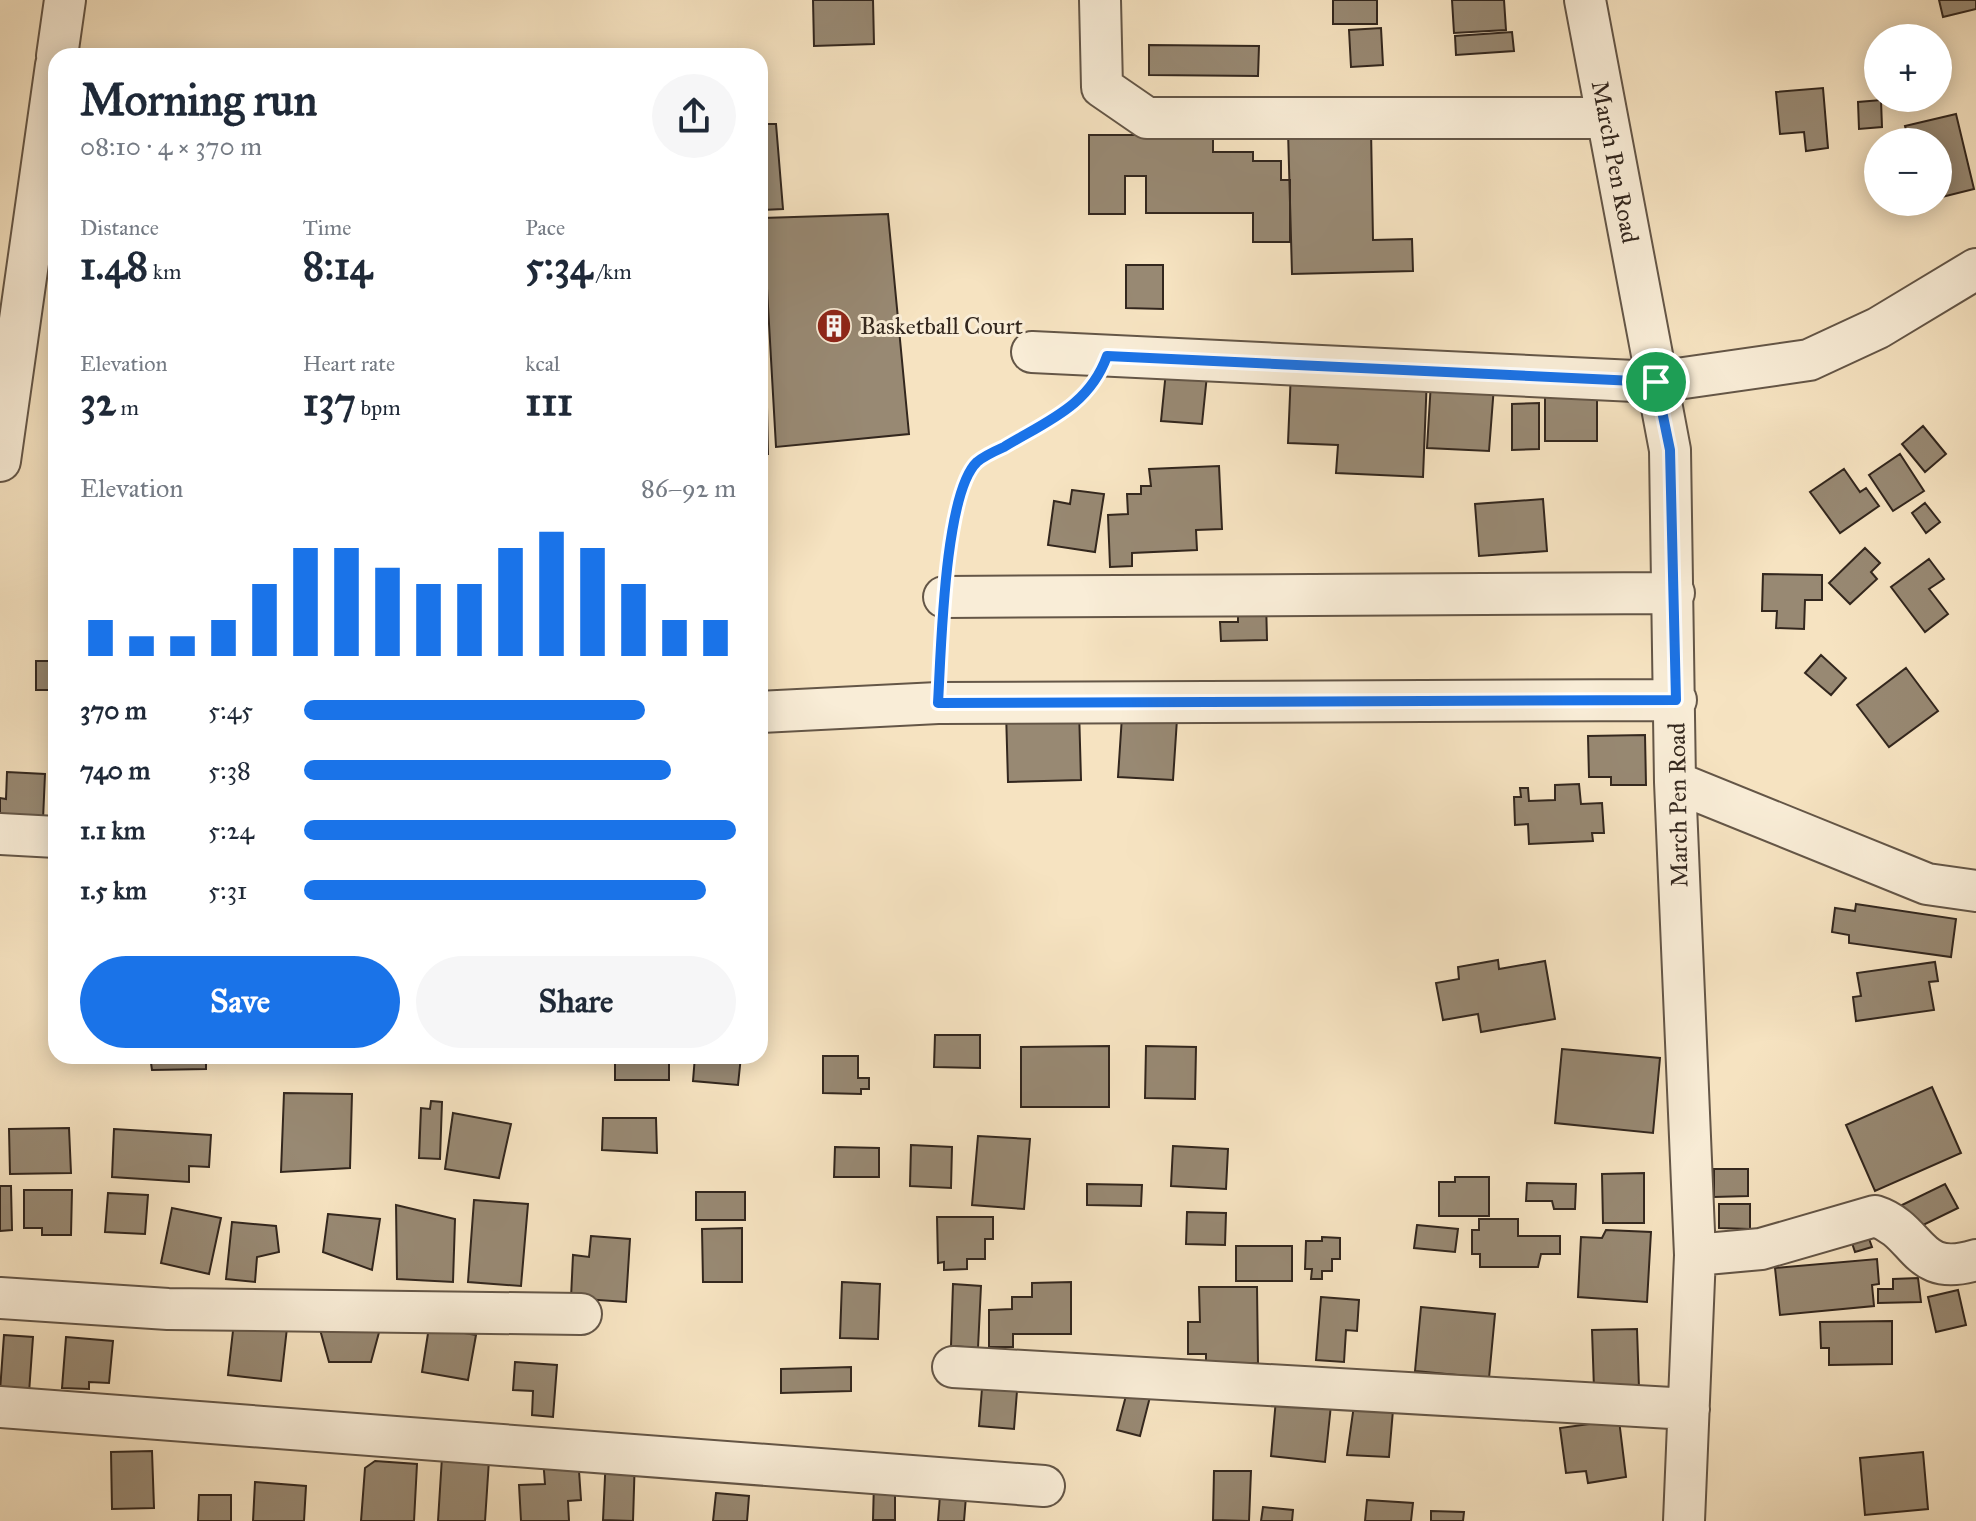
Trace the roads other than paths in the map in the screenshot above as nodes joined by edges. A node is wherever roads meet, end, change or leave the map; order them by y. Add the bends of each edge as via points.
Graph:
1 (65, 0) edge
2 (1100, 0) edge
3 (1585, 0) edge
4 (58, 48) edge
5 (1607, 118) junction
6 (48, 122) edge
7 (1976, 269) edge
8 (1032, 352) dead end
9 (1656, 382) junction
10 (0, 461) edge
11 (1674, 593) junction
12 (944, 597) road end
13 (1676, 700) junction
14 (768, 712) edge
15 (1675, 782) junction
16 (0, 834) edge
17 (48, 837) edge
18 (1976, 891) edge
19 (1695, 1255) junction
20 (1976, 1260) edge
21 (0, 1298) edge
22 (581, 1314) dead end
23 (953, 1367) dead end
24 (0, 1407) edge
25 (1689, 1409) junction
26 (1044, 1486) dead end
27 (1684, 1521) edge

1 - 4 street
2 - 5 street via 1102,87 1147,118
3 - 5 street, March Pen Road
5 - 9 street, March Pen Road
6 - 10 street
7 - 9 street via 1878,328 1809,360
8 - 9 street
9 - 11 street, March Pen Road via 1670,450
11 - 12 street
11 - 13 street, March Pen Road
13 - 14 street via 938,703
13 - 15 street, March Pen Road
15 - 18 street via 1927,884
15 - 19 street, March Pen Road
16 - 17 street
19 - 20 street via 1761,1249 1875,1216 1891,1221 1933,1262 1953,1267
19 - 25 street, March Pen Road
21 - 22 street via 168,1309
23 - 25 street
24 - 26 street
25 - 27 street, March Pen Road

